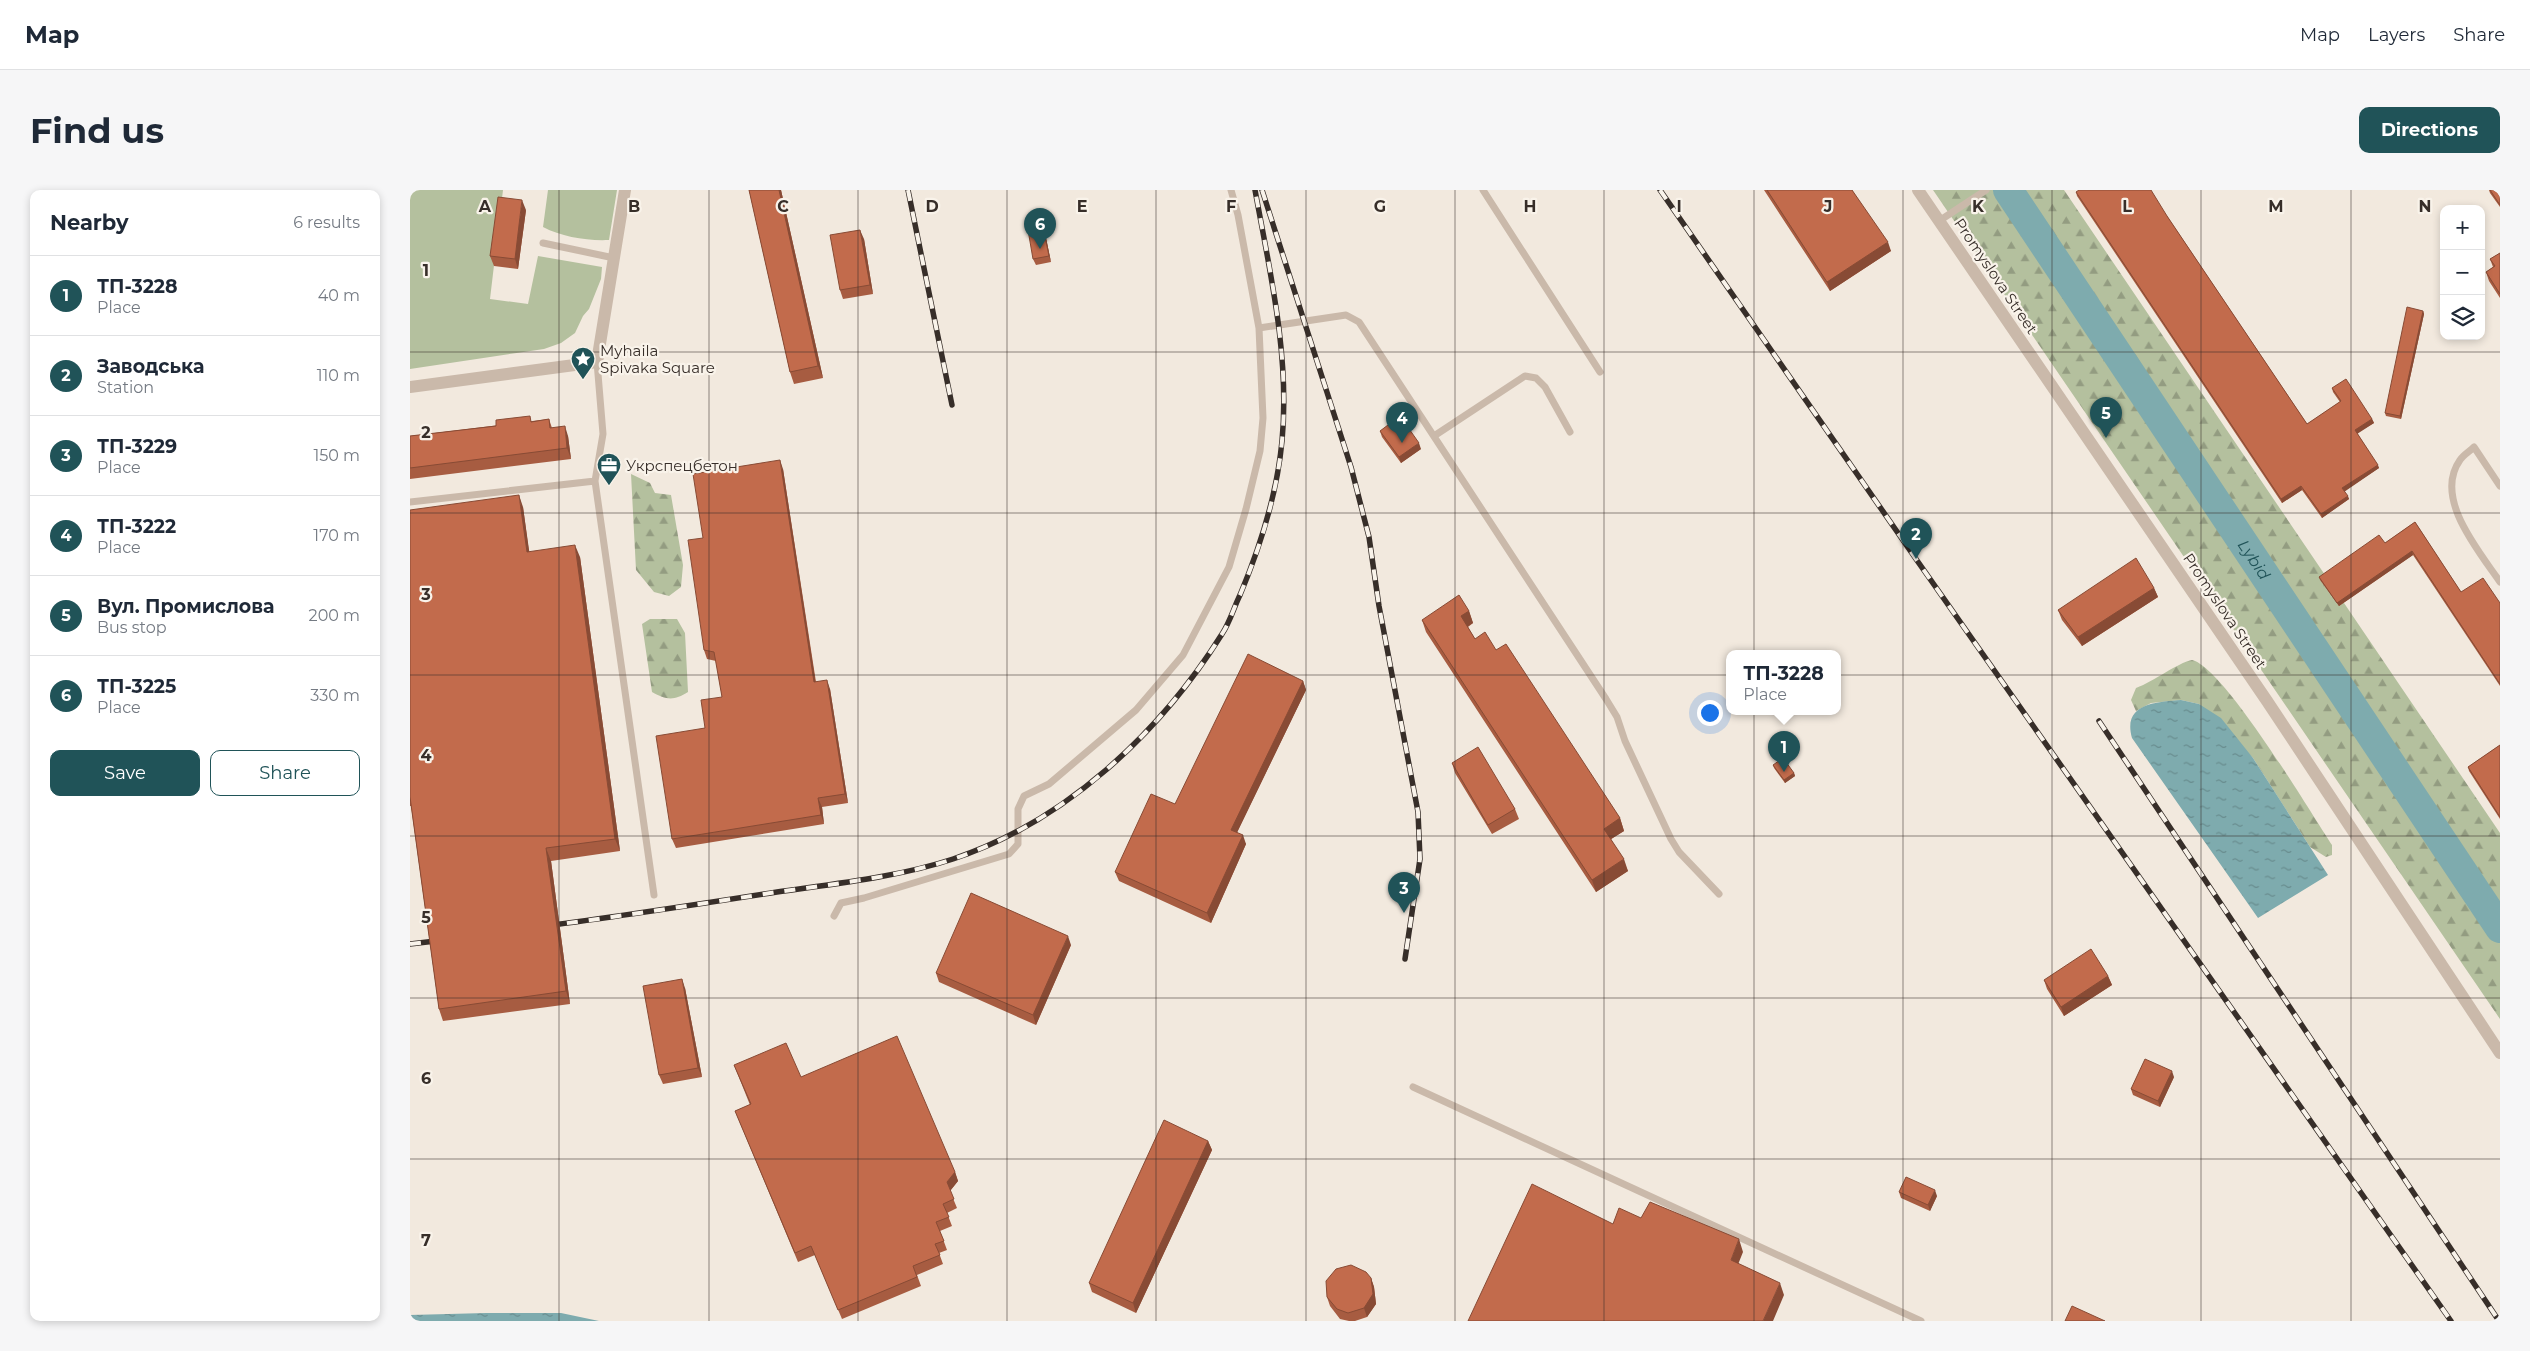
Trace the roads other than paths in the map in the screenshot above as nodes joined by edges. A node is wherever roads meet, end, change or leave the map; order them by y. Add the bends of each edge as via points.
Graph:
1 (625, 190) edge
2 (1231, 190) edge
3 (1483, 190) edge
4 (1918, 190) edge
5 (1986, 190) edge
6 (1939, 221) junction
7 (543, 243) dead end
8 (614, 258) junction
9 (1259, 328) junction
10 (597, 362) junction
11 (1600, 372) dead end
12 (410, 387) edge
13 (1570, 432) dead end
14 (1434, 436) junction
15 (595, 481) junction
16 (2500, 486) edge
17 (410, 502) edge
18 (2500, 582) edge
19 (1719, 894) dead end
20 (654, 895) dead end
21 (834, 916) dead end
22 (2500, 1053) edge
23 (1414, 1087) dead end
24 (1922, 1321) edge

1 - 8 street
2 - 9 lane
3 - 11 lane
4 - 6 street, Promyslova Street
5 - 6 lane
6 - 22 street, Promyslova Street via 2272,709
7 - 8 lane
8 - 10 street
9 - 14 lane via 1346,315 1353,317 1360,322
9 - 21 lane via 1264,418 1260,451 1229,567 1184,655 1136,710 1049,784 1024,796 1018,809 1018,844 1009,854 841,902
10 - 12 street
10 - 15 lane via 603,434
13 - 14 lane via 1545,386 1536,378 1525,376
14 - 19 lane via 1617,717 1679,852
15 - 17 lane
15 - 20 lane
16 - 18 lane via 2474,447 2460,459 2454,471 2453,505
23 - 24 lane

